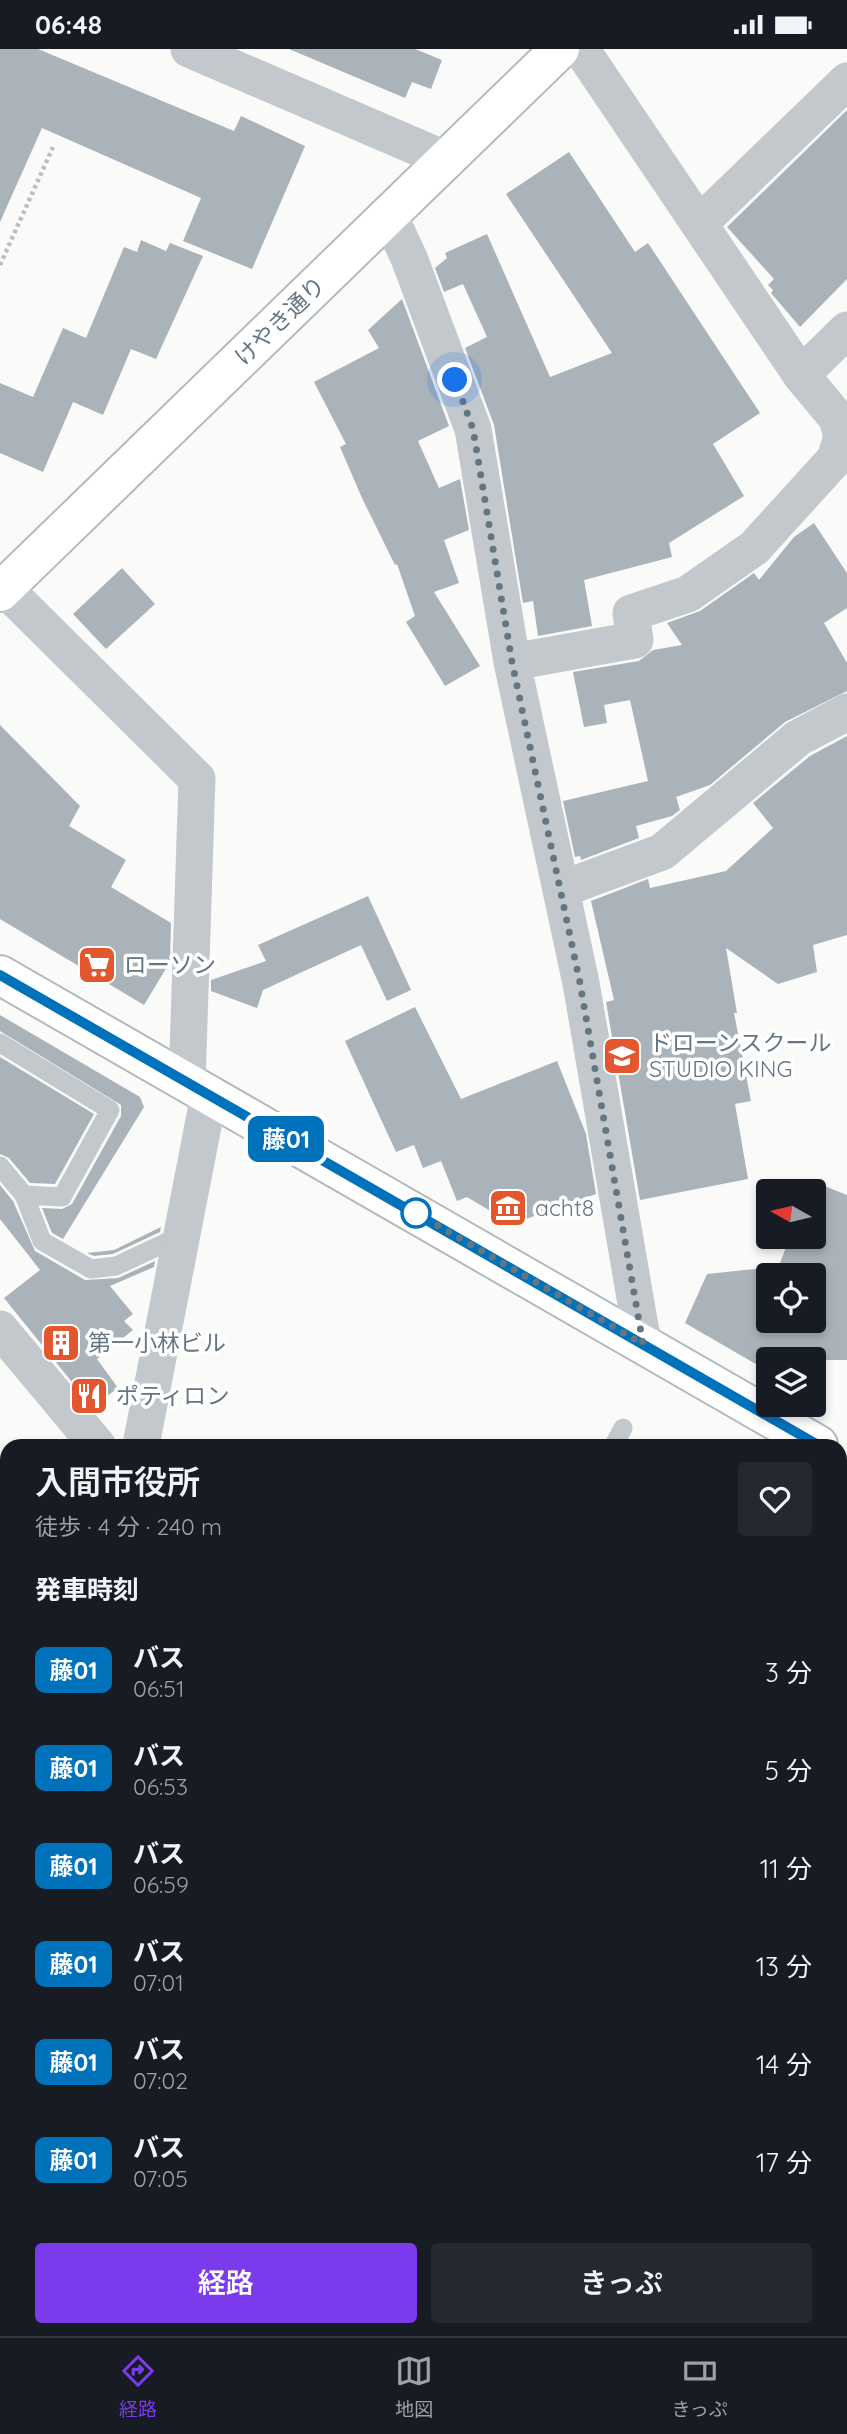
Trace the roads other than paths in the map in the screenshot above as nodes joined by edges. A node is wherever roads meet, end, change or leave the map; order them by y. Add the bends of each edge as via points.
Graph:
1 (190, 49) edge
2 (560, 49) edge
3 (581, 49) edge
4 (847, 81) edge
5 (447, 160) junction
6 (389, 215) junction
7 (699, 224) junction
8 (847, 330) edge
9 (801, 376) junction
10 (844, 439) edge
11 (2, 590) edge
12 (512, 662) junction
13 (847, 712) edge
14 (562, 889) junction
15 (0, 975) edge
16 (0, 1043) edge
17 (198, 1089) junction
18 (0, 1165) edge
19 (24, 1195) junction
20 (182, 1235) junction
21 (0, 1329) edge
22 (643, 1344) junction
23 (623, 1428) dead end
24 (92, 1439) edge
25 (142, 1439) edge
26 (617, 1439) edge
27 (806, 1439) edge

1 - 5 street
2 - 5 main road, けやき通り
3 - 7 street
4 - 7 street
5 - 6 main road, けやき通り
6 - 11 main road, けやき通り
6 - 12 street via 473,429
7 - 9 street
8 - 9 street
9 - 10 street via 837,418
10 - 12 street via 835,459 754,548 688,594 631,613 635,639
11 - 17 street via 197,779
12 - 14 street
13 - 14 street via 798,738 662,852
14 - 22 street
15 - 17 main road
16 - 19 lane via 110,1110 62,1197
17 - 20 street
17 - 22 main road
18 - 19 lane
19 - 20 lane via 42,1241 92,1269 116,1266
20 - 25 street
21 - 24 street
22 - 27 main road
23 - 26 lane

